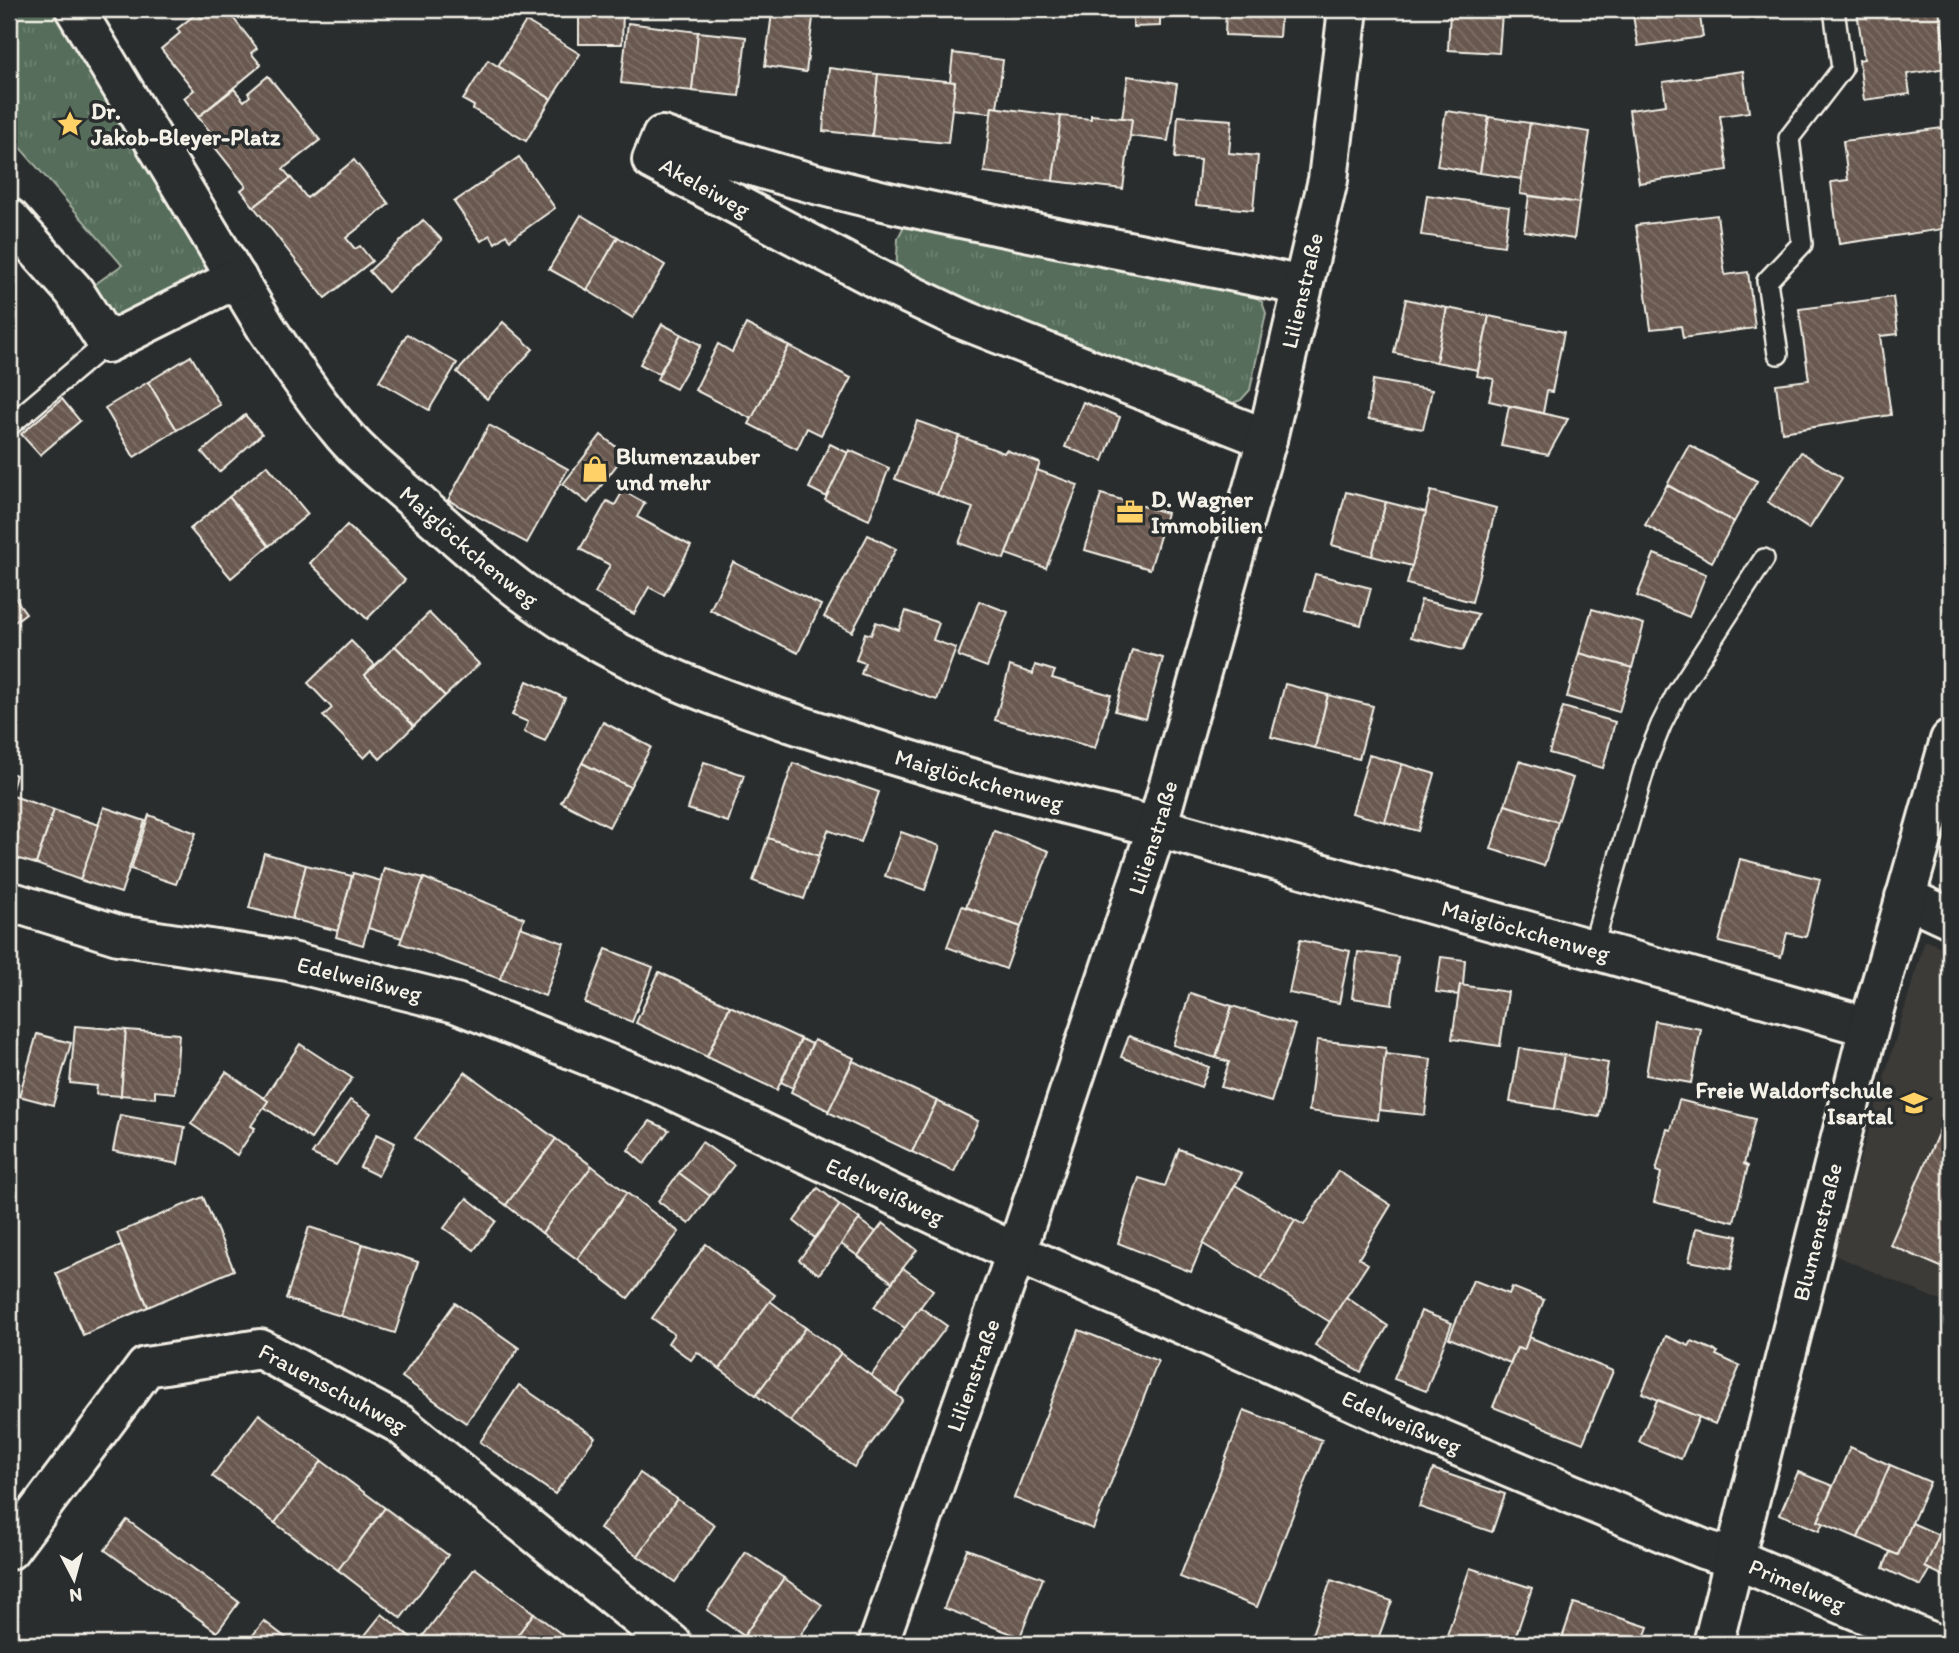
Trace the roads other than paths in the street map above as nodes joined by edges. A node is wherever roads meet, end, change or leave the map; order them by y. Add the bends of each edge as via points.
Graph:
1 (75, 9) edge
2 (1348, 9) edge
3 (1834, 9) edge
4 (9, 218) edge
5 (237, 278) junction
6 (1303, 286) junction
7 (107, 343) junction
8 (1778, 354) dead end
9 (9, 426) edge
10 (1267, 439) junction
11 (1764, 559) dead end
12 (1950, 740) edge
13 (1157, 827) junction
14 (1905, 897) junction
15 (9, 901) edge
16 (1950, 918) edge
17 (1592, 949) junction
18 (1869, 1027) junction
19 (1016, 1254) junction
20 (9, 1550) edge
21 (1736, 1559) junction
22 (673, 1644) edge
23 (878, 1644) edge
24 (1713, 1644) edge
25 (1936, 1644) edge

1 - 5 street, Maiglöckchenweg
2 - 6 street, Lilienstraße via 1328,180
3 - 8 lane via 1842,69 1789,138 1802,244 1766,281
4 - 7 street via 74,291
5 - 7 street
5 - 13 street, Maiglöckchenweg via 339,430 469,548 534,600 603,644 746,709 921,765
6 - 10 street, Lilienstraße
6 - 10 street, Akeleiweg via 871,199 662,136 652,160 959,318
7 - 9 lane
10 - 13 street, Lilienstraße
11 - 17 lane via 1661,725
12 - 14 street, Blumenstraße
13 - 17 street, Maiglöckchenweg
13 - 19 street, Lilienstraße
14 - 16 street
14 - 18 street, Blumenstraße
15 - 19 street, Edelweißweg via 118,935 288,961 456,1003 664,1086
17 - 18 street, Maiglöckchenweg
18 - 21 street, Blumenstraße
19 - 21 street, Edelweißweg via 1398,1422
19 - 23 street, Lilienstraße
20 - 22 street, Frauenschuhweg via 146,1367 260,1349 400,1424
21 - 24 street, Blumenstraße
21 - 25 street, Primelweg

